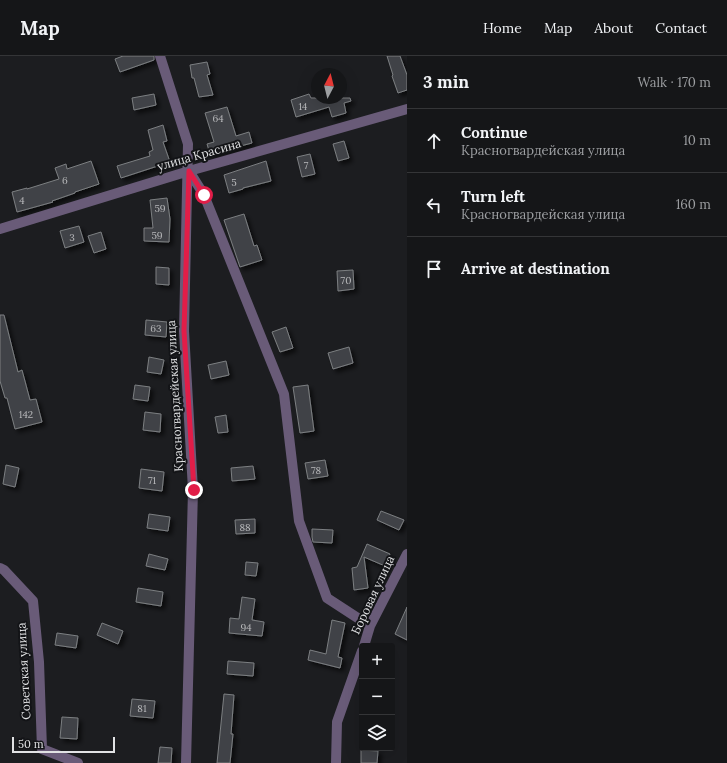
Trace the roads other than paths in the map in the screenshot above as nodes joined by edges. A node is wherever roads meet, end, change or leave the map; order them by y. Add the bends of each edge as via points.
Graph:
1 (160, 56) edge
2 (407, 109) edge
3 (189, 171) junction
4 (0, 229) edge
5 (407, 554) edge
6 (0, 568) edge
7 (370, 626) junction
8 (365, 643) edge
9 (359, 660) edge
10 (78, 763) edge
11 (186, 763) edge
12 (336, 763) edge

1 - 3 street, Красногвардейская улица via 188,144
2 - 3 street, улица Красина
3 - 4 street, улица Красина
3 - 7 street, Красногвардейская улица via 204,195 284,394 299,521 327,598
3 - 11 street, Красногвардейская улица via 184,331 194,490
5 - 7 street, Боровая улица
6 - 10 street, Советская улица via 33,601 39,662 42,749
7 - 8 street, Боровая улица
9 - 12 street, Боровая улица via 337,722

